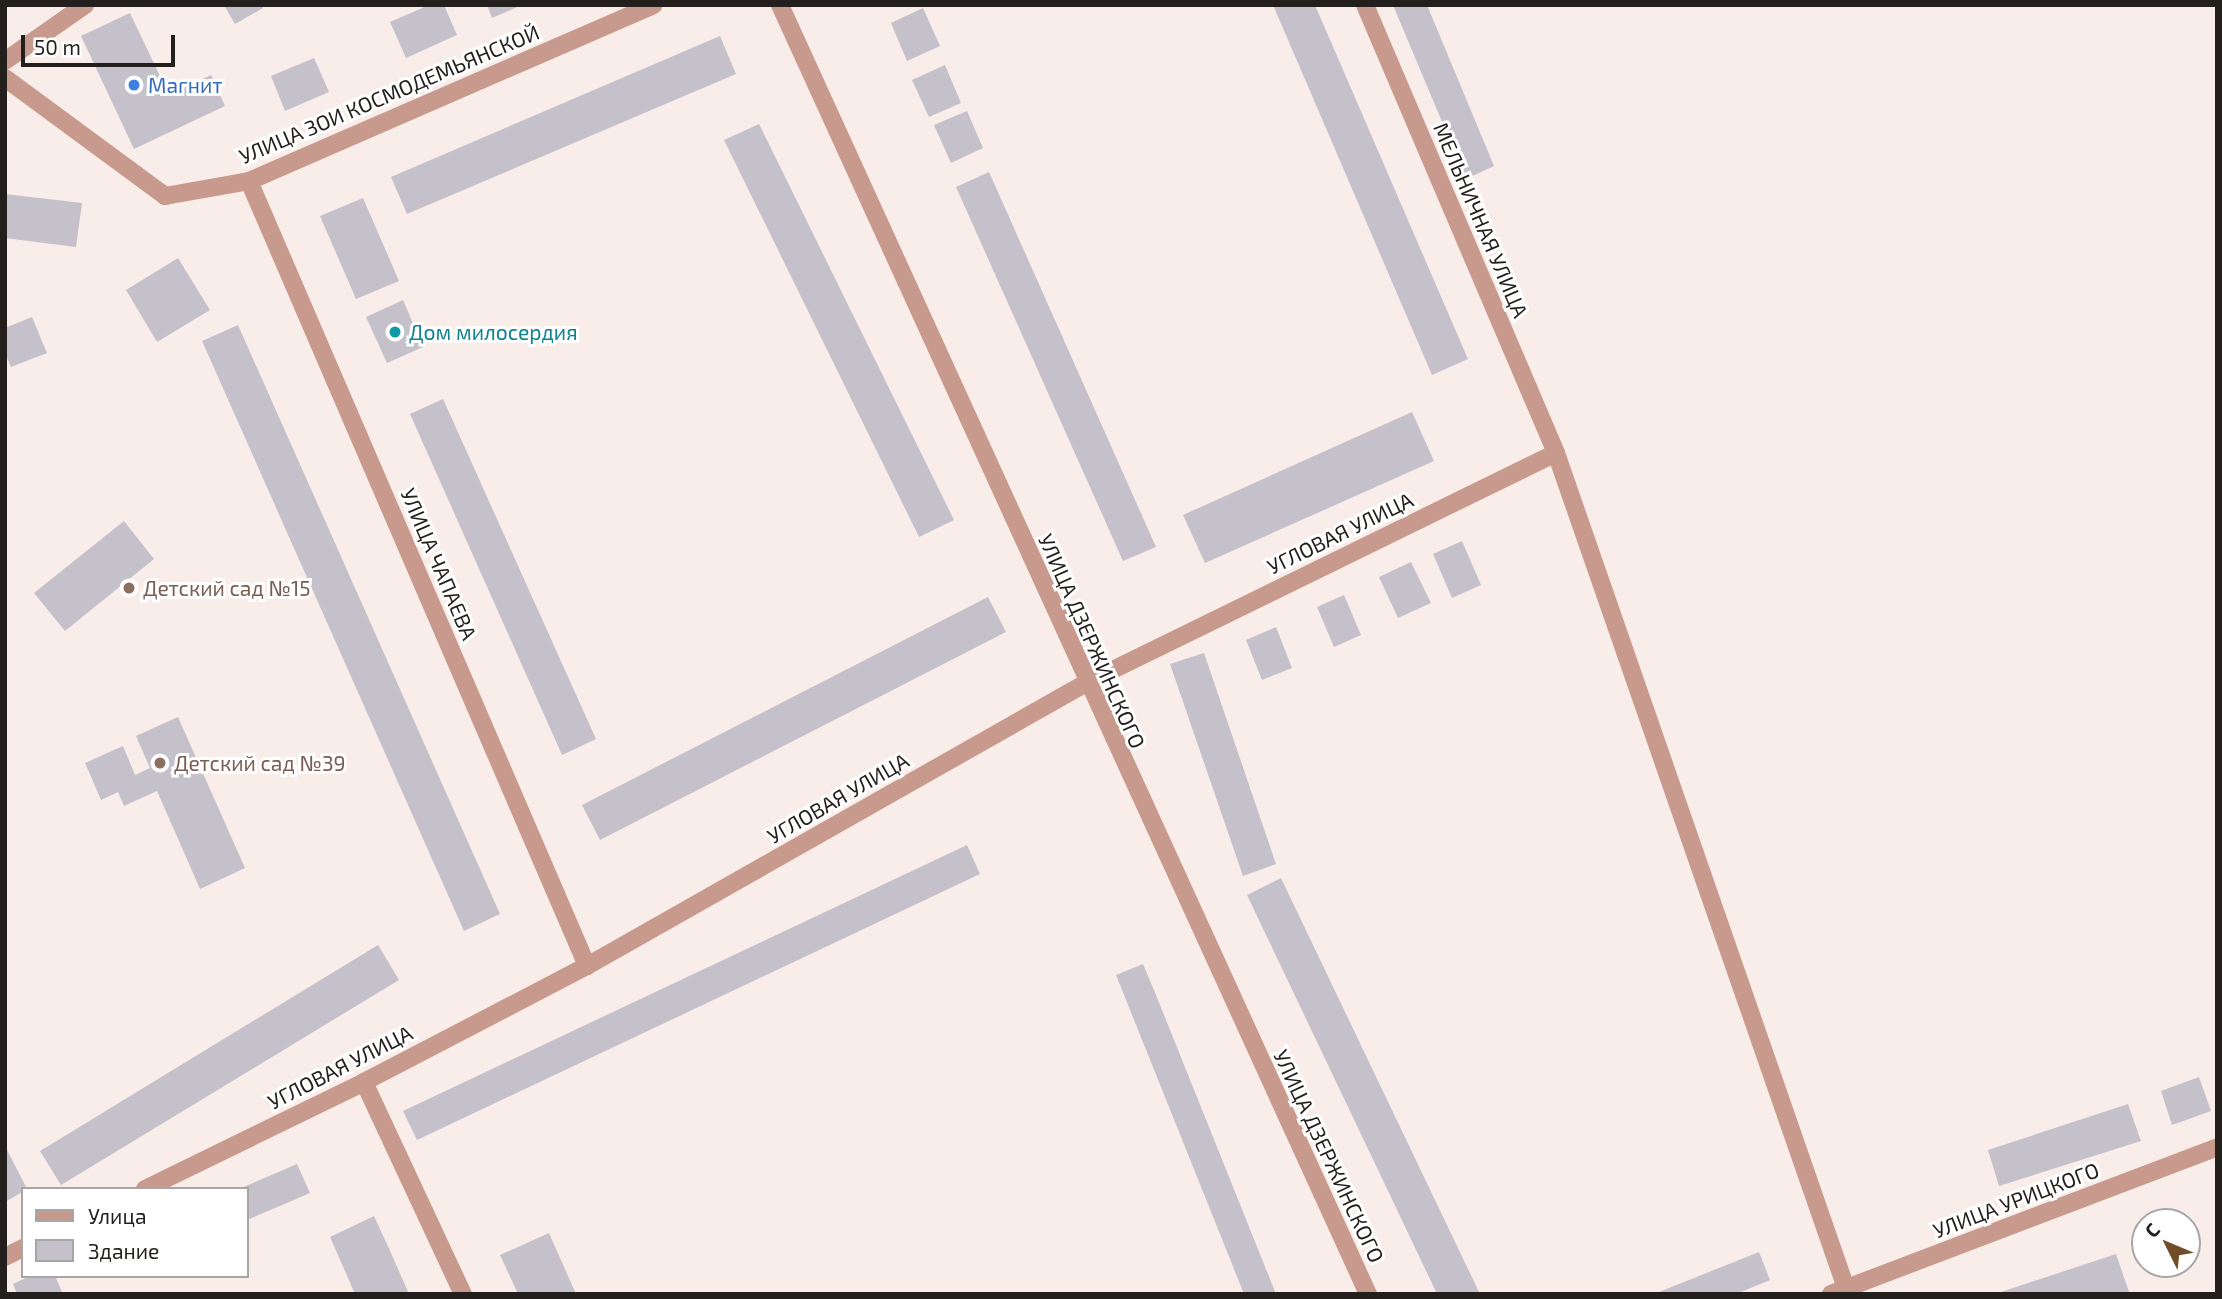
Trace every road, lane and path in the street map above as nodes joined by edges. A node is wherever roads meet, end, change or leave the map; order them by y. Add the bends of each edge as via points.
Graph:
1 (85, 5) edge
2 (653, 5) edge
3 (780, 5) edge
4 (1365, 5) edge
5 (5, 61) edge
6 (5, 78) edge
7 (249, 181) junction
8 (1556, 453) junction
9 (1086, 683) junction
10 (587, 965) junction
11 (364, 1082) junction
12 (2217, 1147) edge
13 (149, 1187) edge
14 (21, 1249) edge
15 (5, 1257) edge
16 (1839, 1291) edge
17 (463, 1294) edge
18 (1368, 1294) edge

1 - 5 street
2 - 7 street, УЛИЦА ЗОИ КОСМОДЕМЬЯНСКОЙ
3 - 9 street, УЛИЦА ДЗЕРЖИНСКОГО
4 - 8 street, МЕЛЬНИЧНАЯ УЛИЦА
6 - 7 street, УЛИЦА ЗОИ КОСМОДЕМЬЯНСКОЙ via 165,197
7 - 10 street, УЛИЦА ЧАПАЕВА
8 - 9 street, УГЛОВАЯ УЛИЦА
8 - 16 street, МЕЛЬНИЧНАЯ УЛИЦА
9 - 10 street, УГЛОВАЯ УЛИЦА
9 - 18 street, УЛИЦА ДЗЕРЖИНСКОГО
10 - 11 street, УГЛОВАЯ УЛИЦА
11 - 13 street, УГЛОВАЯ УЛИЦА
11 - 17 street
12 - 16 street, УЛИЦА УРИЦКОГО
14 - 15 street

